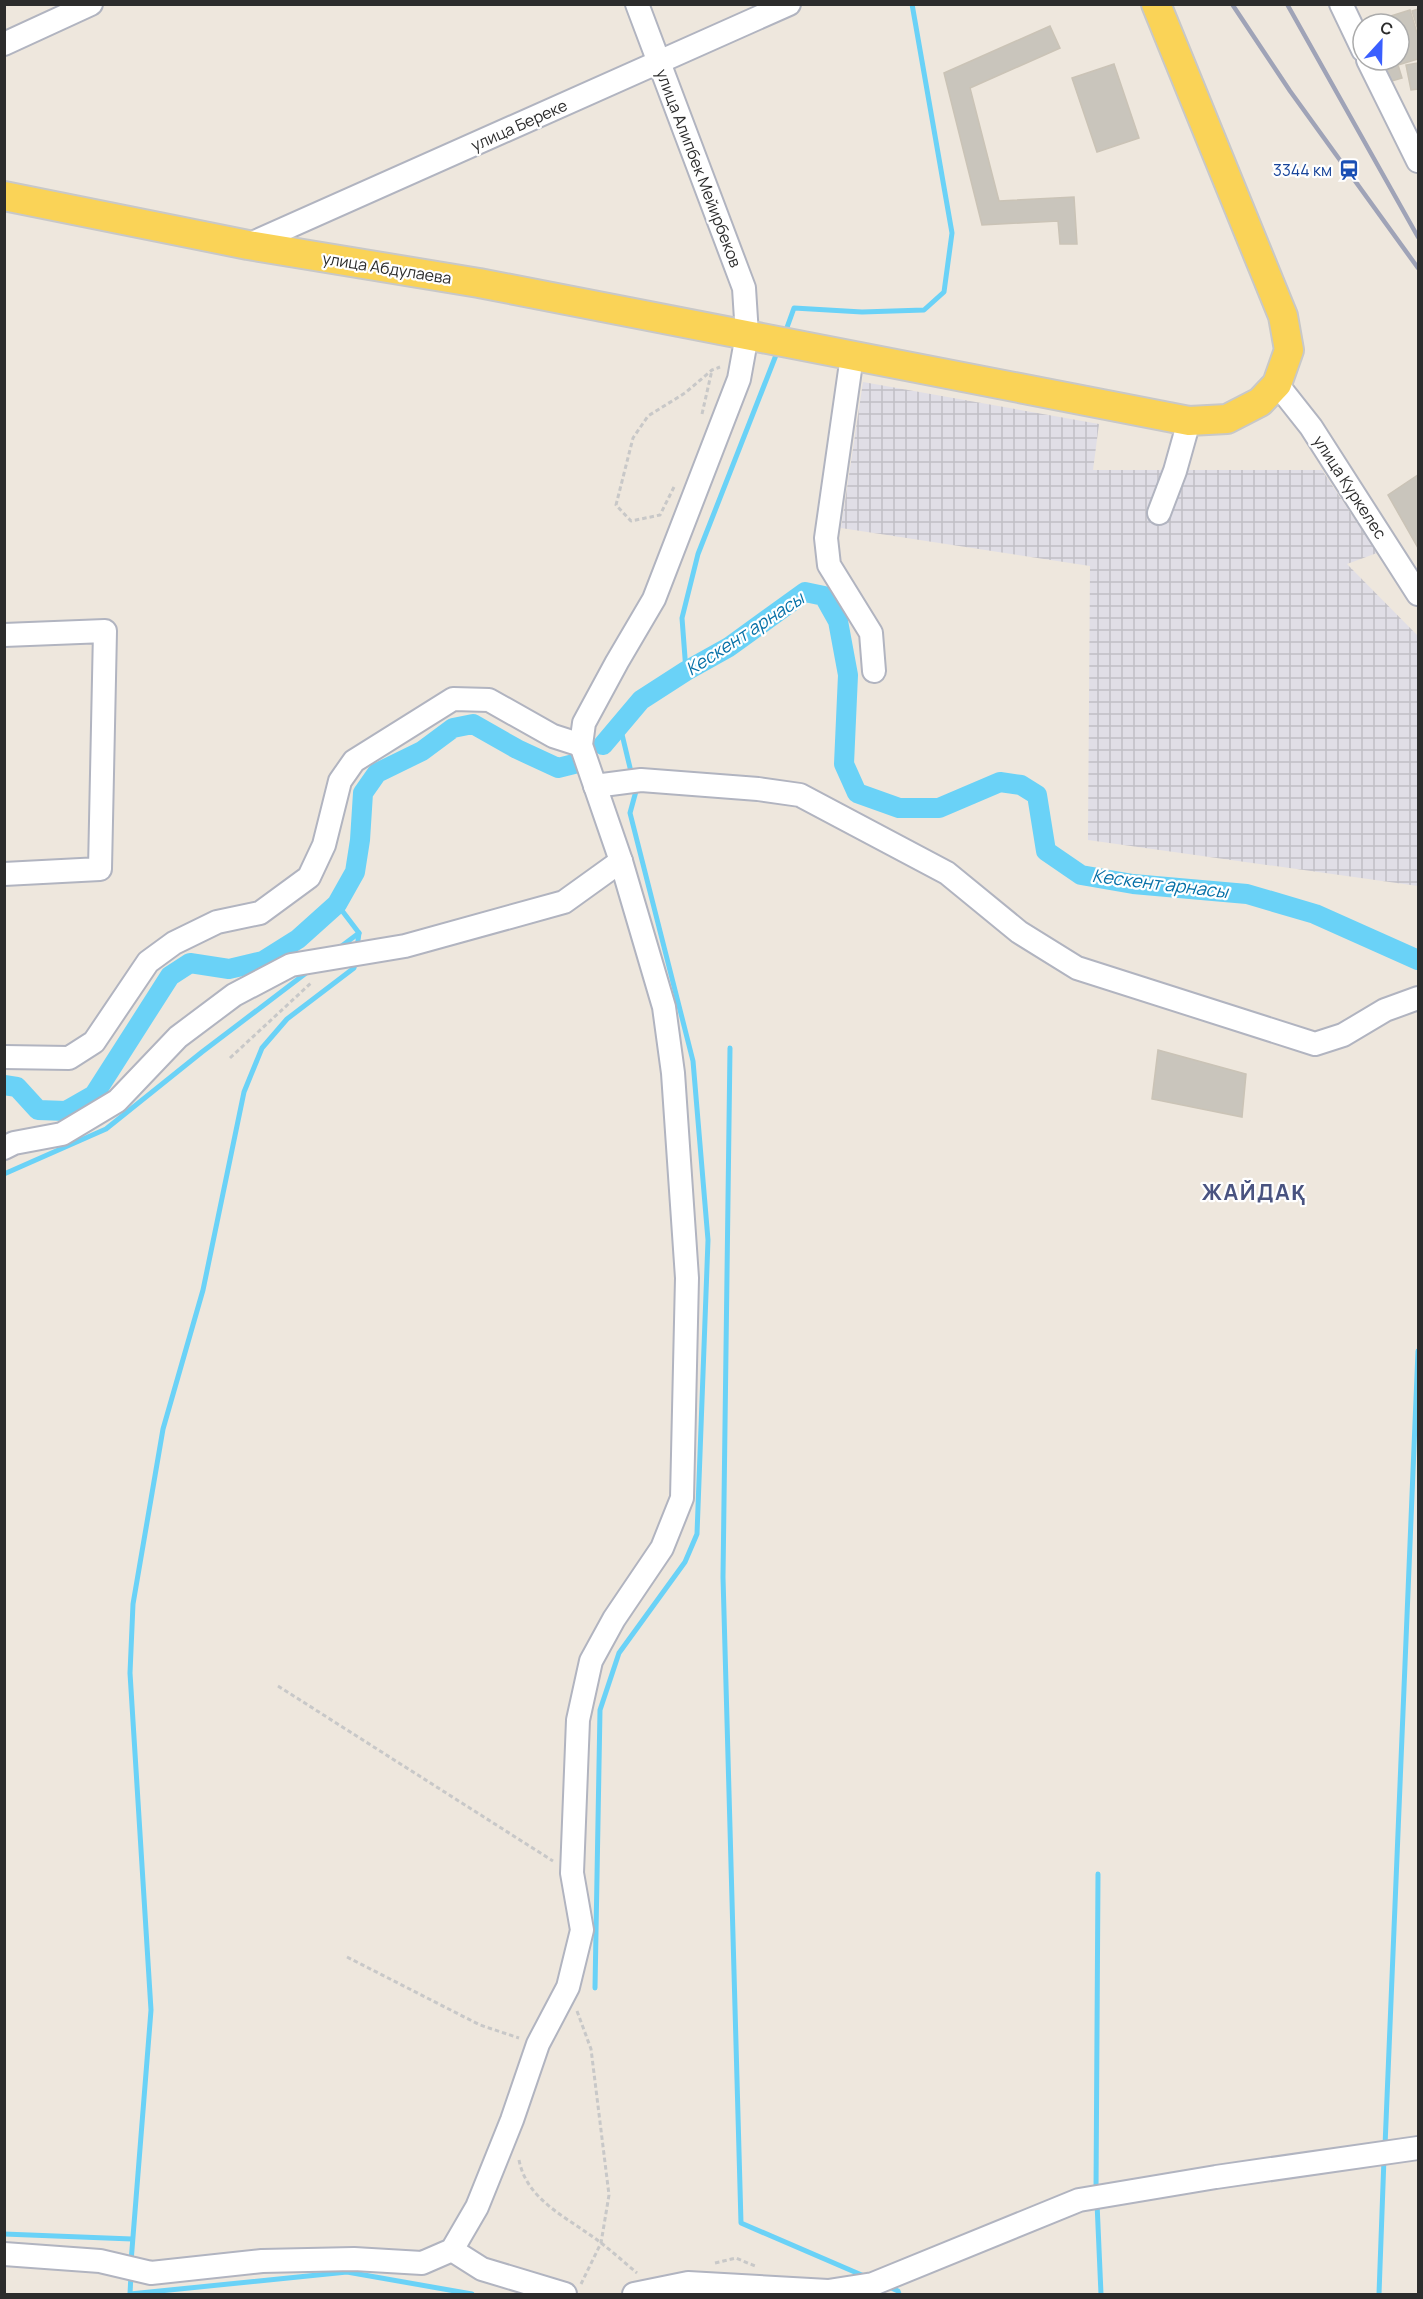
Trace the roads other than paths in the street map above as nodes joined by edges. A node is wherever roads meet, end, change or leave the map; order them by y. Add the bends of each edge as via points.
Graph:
1 (91, 4) edge
2 (637, 4) edge
3 (789, 4) edge
4 (1156, 4) edge
5 (1341, 4) edge
6 (1351, 25) edge
7 (4, 44) edge
8 (659, 63) junction
9 (1374, 72) edge
10 (1419, 161) edge
11 (4, 196) edge
12 (248, 245) junction
13 (763, 344) junction
14 (852, 356) junction
15 (1277, 384) junction
16 (1189, 421) junction
17 (1159, 513) dead end
18 (1419, 594) edge
19 (4, 635) edge
20 (874, 671) dead end
21 (581, 745) junction
22 (595, 786) junction
23 (621, 861) junction
24 (4, 874) edge
25 (1419, 998) edge
26 (4, 1057) edge
27 (4, 1148) edge
28 (1419, 2148) edge
29 (452, 2250) junction
30 (4, 2254) edge
31 (573, 2289) edge
32 (645, 2292) edge

1 - 7 street
2 - 8 street, улица Алипбек Мейирбеков
3 - 8 street, улица Береке
4 - 15 main road via 1283,316 1289,350
5 - 6 street
8 - 12 street, улица Береке
8 - 13 street, улица Алипбек Мейирбеков
9 - 10 street
11 - 12 main road, улица Абдулаева
12 - 13 main road, улица Абдулаева via 479,283
13 - 14 main road, улица Абдулаева
13 - 21 street, улица Алипбек Мейирбеков via 739,379 654,599 584,723
14 - 16 main road, улица Абдулаева
14 - 20 street via 826,538 829,565 871,633
15 - 16 main road, улица Абдулаева via 1260,402 1227,419
15 - 18 street, улица Куркелес via 1311,427
16 - 17 street
19 - 24 street via 105,631 100,868
21 - 22 street
21 - 26 street via 553,736 489,700 453,699 354,761 340,782 324,845 309,877 260,913 217,922 174,943 148,962 94,1042 69,1058
22 - 23 street
22 - 25 street via 634,781 800,795 947,873 1019,932 1077,968 1315,1044 1343,1035 1385,1010
23 - 27 street via 564,902 405,946 291,965 234,995 178,1037 117,1101 62,1134
23 - 29 street via 664,1007 673,1073 687,1278 682,1498 662,1548 591,1660 578,1720 572,1873 582,1930 568,1987 538,2044 477,2207
28 - 32 street via 1079,2200 873,2284 828,2291 688,2283
29 - 30 street via 422,2263 354,2259 262,2261 151,2273 100,2261
29 - 31 street via 482,2269

